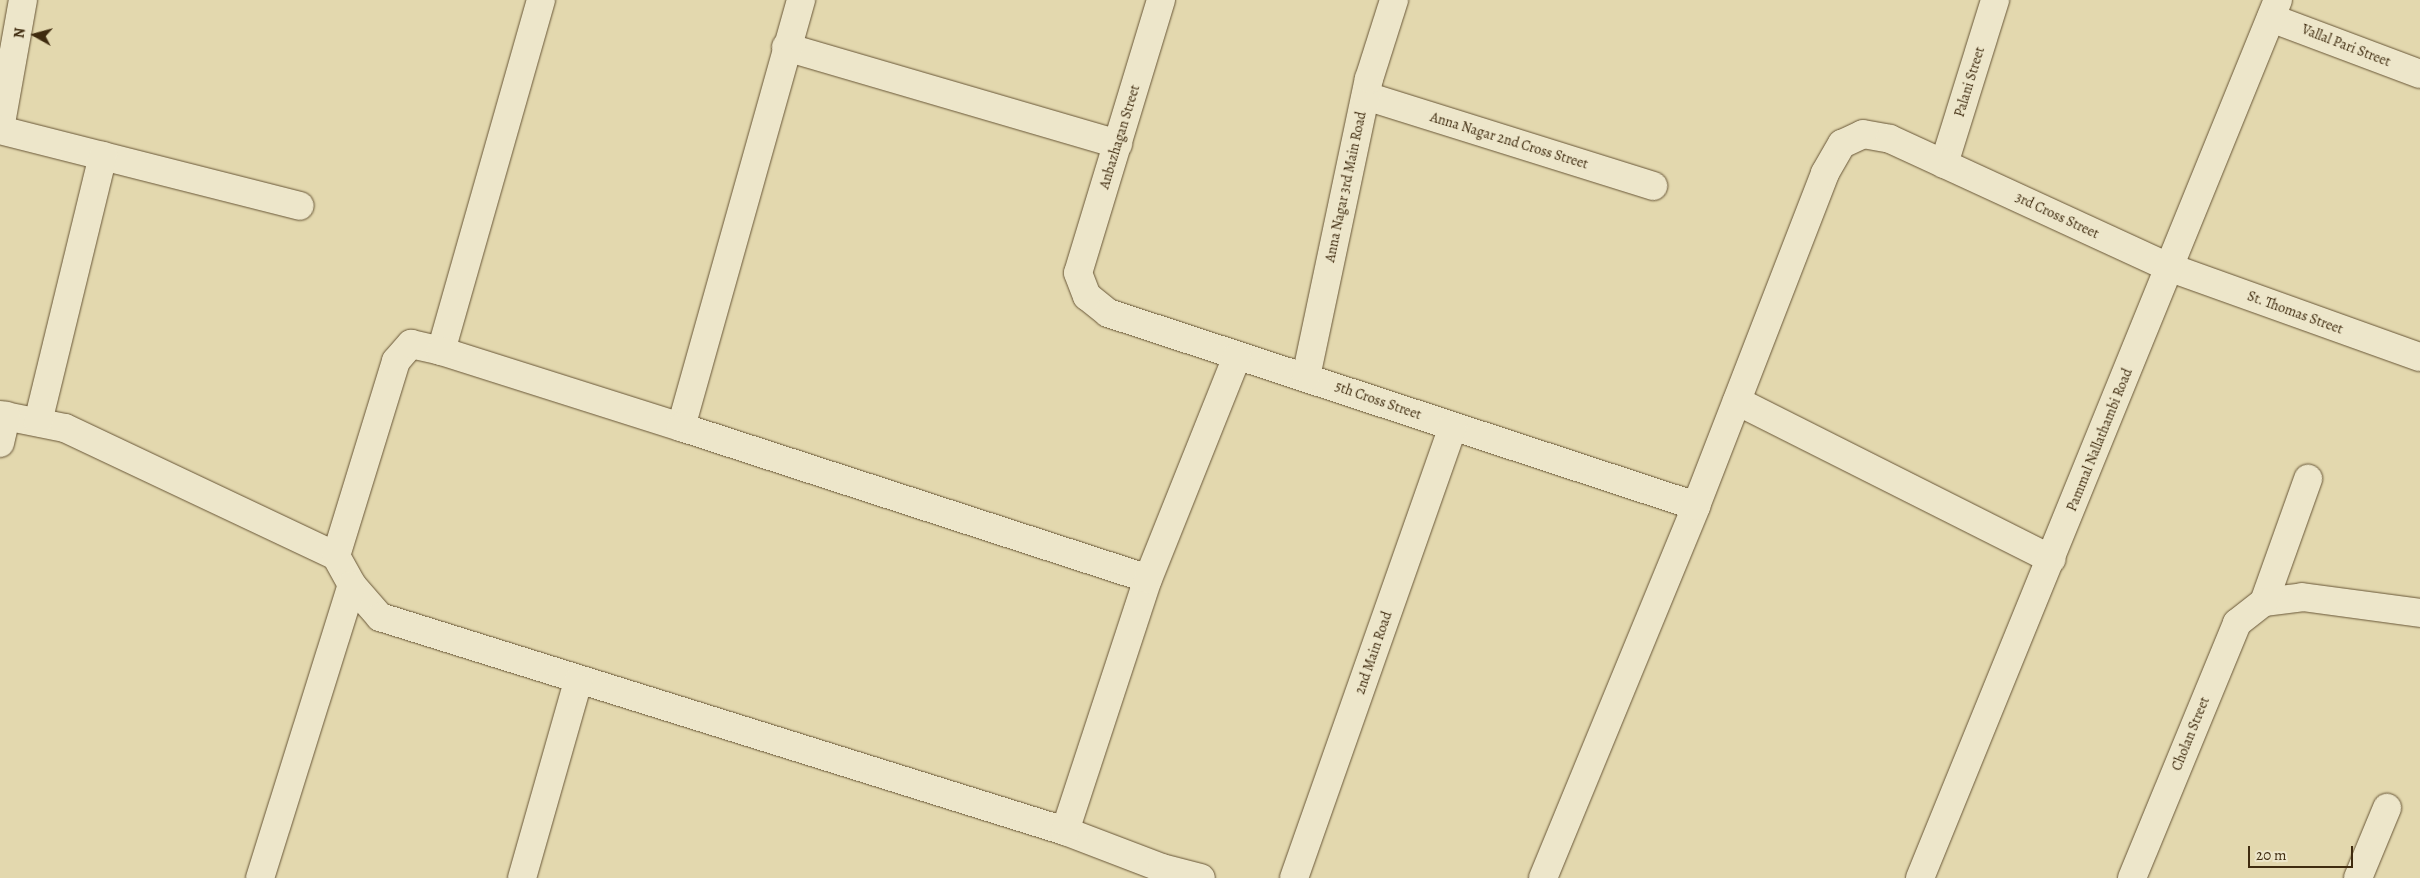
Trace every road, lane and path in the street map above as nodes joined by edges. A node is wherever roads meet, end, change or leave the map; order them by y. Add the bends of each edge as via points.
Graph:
1 (23, 0) edge
2 (541, 0) edge
3 (800, 0) edge
4 (1161, 0) edge
5 (1394, 0) edge
6 (1996, 0) edge
7 (2275, 9) edge
8 (786, 48) junction
9 (2420, 74) edge
10 (1366, 96) junction
11 (0, 130) edge
12 (1118, 144) junction
13 (103, 156) junction
14 (1944, 164) junction
15 (1653, 186) dead end
16 (300, 206) dead end
17 (2171, 268) junction
18 (1078, 274) joint
19 (440, 351) junction
20 (1237, 357) junction
21 (2420, 357) edge
22 (1306, 377) junction
23 (1737, 401) junction
24 (3, 415) edge
25 (38, 422) junction
26 (681, 427) junction
27 (1453, 427) junction
28 (0, 443) edge
29 (2308, 479) dead end
30 (1696, 506) junction
31 (336, 556) junction
32 (2051, 559) junction
33 (1148, 580) junction
34 (352, 585) junction
35 (2264, 602) junction
36 (2420, 613) edge
37 (578, 681) junction
38 (2387, 808) dead end
39 (1065, 831) junction
40 (1161, 873) edge
41 (260, 878) edge
42 (522, 878) edge
43 (1201, 878) edge
44 (1294, 878) edge
45 (1543, 878) edge
46 (1920, 878) edge
47 (2132, 878) edge
48 (2358, 878) edge

1 - 11 street
2 - 19 street
3 - 8 street
4 - 12 street, Anbazhagan Street
5 - 10 street, Anna Nagar 3rd Main Road
6 - 14 street, Palani Street
7 - 9 street, Vallal Pari Street
7 - 17 street, Pammal Nallathambi Road
8 - 12 street
8 - 26 street
10 - 15 street, Anna Nagar 2nd Cross Street
10 - 22 street, Anna Nagar 3rd Main Road
11 - 13 street
12 - 18 street, Anbazhagan Street
13 - 16 street
13 - 25 street
14 - 17 street, 3rd Cross Street
14 - 23 street, 3rd Cross Street via 1890,139 1863,134 1842,144 1825,173
17 - 21 street, St. Thomas Street
17 - 32 street, Pammal Nallathambi Road
18 - 20 street, 5th Cross Street via 1087,296 1108,313
19 - 26 street
19 - 31 street via 411,344 396,361
20 - 22 street, 5th Cross Street
20 - 33 street
22 - 27 street, 5th Cross Street
23 - 30 street, 3rd Cross Street
23 - 32 street
24 - 25 street
24 - 28 street
25 - 31 street via 65,428
26 - 33 street
27 - 30 street, 5th Cross Street
27 - 44 street, 2nd Main Road
29 - 35 street
30 - 45 street, 3rd Cross Street
31 - 34 street
32 - 46 street, Pammal Nallathambi Road
33 - 39 street
34 - 37 street via 380,617
34 - 41 street
35 - 36 street via 2302,597
35 - 47 street, Cholan Street via 2237,623
37 - 39 street
37 - 42 street
38 - 48 street
39 - 40 street
40 - 43 street

